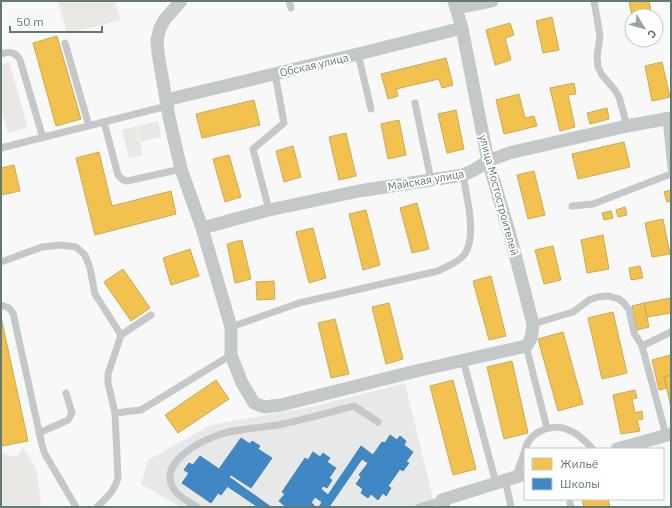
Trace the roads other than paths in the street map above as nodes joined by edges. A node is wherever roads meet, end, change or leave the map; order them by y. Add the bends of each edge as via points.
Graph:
1 (181, 1) edge
2 (492, 1) edge
3 (594, 1) edge
4 (456, 5) edge
5 (462, 28) junction
6 (65, 43) dead end
7 (1, 54) edge
8 (358, 54) junction
9 (275, 74) junction
10 (166, 103) junction
11 (415, 104) dead end
12 (370, 109) dead end
13 (668, 118) edge
14 (104, 122) junction
15 (89, 126) junction
16 (627, 126) junction
17 (43, 138) junction
18 (1, 148) edge
19 (488, 161) junction
20 (181, 168) junction
21 (671, 168) edge
22 (671, 174) edge
23 (463, 175) junction
24 (431, 180) junction
25 (572, 206) dead end
26 (269, 210) junction
27 (202, 228) junction
28 (1, 262) edge
29 (1, 305) edge
30 (151, 315) dead end
31 (532, 324) junction
32 (231, 327) junction
33 (671, 332) edge
34 (121, 335) junction
35 (528, 344) junction
36 (642, 346) junction
37 (231, 355) junction
38 (463, 360) junction
39 (66, 393) dead end
40 (115, 413) junction
41 (378, 422) dead end
42 (547, 428) junction
43 (39, 433) junction
44 (668, 434) edge
45 (526, 448) edge
46 (592, 448) edge
47 (621, 448) edge
48 (524, 451) edge
49 (511, 478) edge
50 (443, 503) edge
51 (76, 507) edge
52 (97, 507) edge
53 (197, 507) edge
54 (419, 507) edge
55 (511, 507) edge

1 - 10 street via 165,19 157,40
2 - 4 street
3 - 16 lane via 600,36 598,67 620,97
4 - 5 street, улица Мостостроителей
5 - 8 street, Обская улица
5 - 19 street, улица Мостостроителей
6 - 15 lane
7 - 17 lane via 12,52 20,60
8 - 9 street, Обская улица
8 - 12 lane
9 - 10 street, Обская улица
9 - 26 lane via 284,123 252,149
10 - 14 lane
10 - 20 street
11 - 24 lane
13 - 16 street, Майская улица
13 - 21 lane
14 - 15 lane
14 - 20 lane via 118,175 123,180
15 - 17 lane
16 - 19 street, Майская улица via 509,153
17 - 18 lane
19 - 23 street, Майская улица
19 - 31 street, улица Мостостроителей
20 - 27 street
22 - 25 lane via 593,204
23 - 24 street, Майская улица
23 - 32 lane via 470,235 469,245 455,263 438,271 294,304
24 - 26 street, Майская улица
26 - 27 street, Майская улица
27 - 32 street
28 - 34 lane via 42,247 60,245 76,248 86,255 96,294
29 - 43 lane via 13,313
30 - 34 lane
31 - 35 street, улица Мостостроителей via 532,335
31 - 36 lane via 573,312 597,297 609,296 619,298 624,303
32 - 37 street
33 - 36 lane
34 - 40 lane via 108,374
35 - 38 street
35 - 42 lane
36 - 44 lane
37 - 38 street via 242,383 254,403 264,407
37 - 40 lane via 141,410
38 - 49 lane
39 - 43 lane via 72,413 68,420
40 - 52 lane via 118,478 110,495
41 - 53 lane via 354,406 281,424 216,436 185,452 172,470 173,488
42 - 45 lane via 534,435
42 - 46 lane via 561,427 571,431
43 - 51 lane via 45,454
44 - 47 street
48 - 49 lane
49 - 50 street
49 - 55 lane
50 - 54 lane

